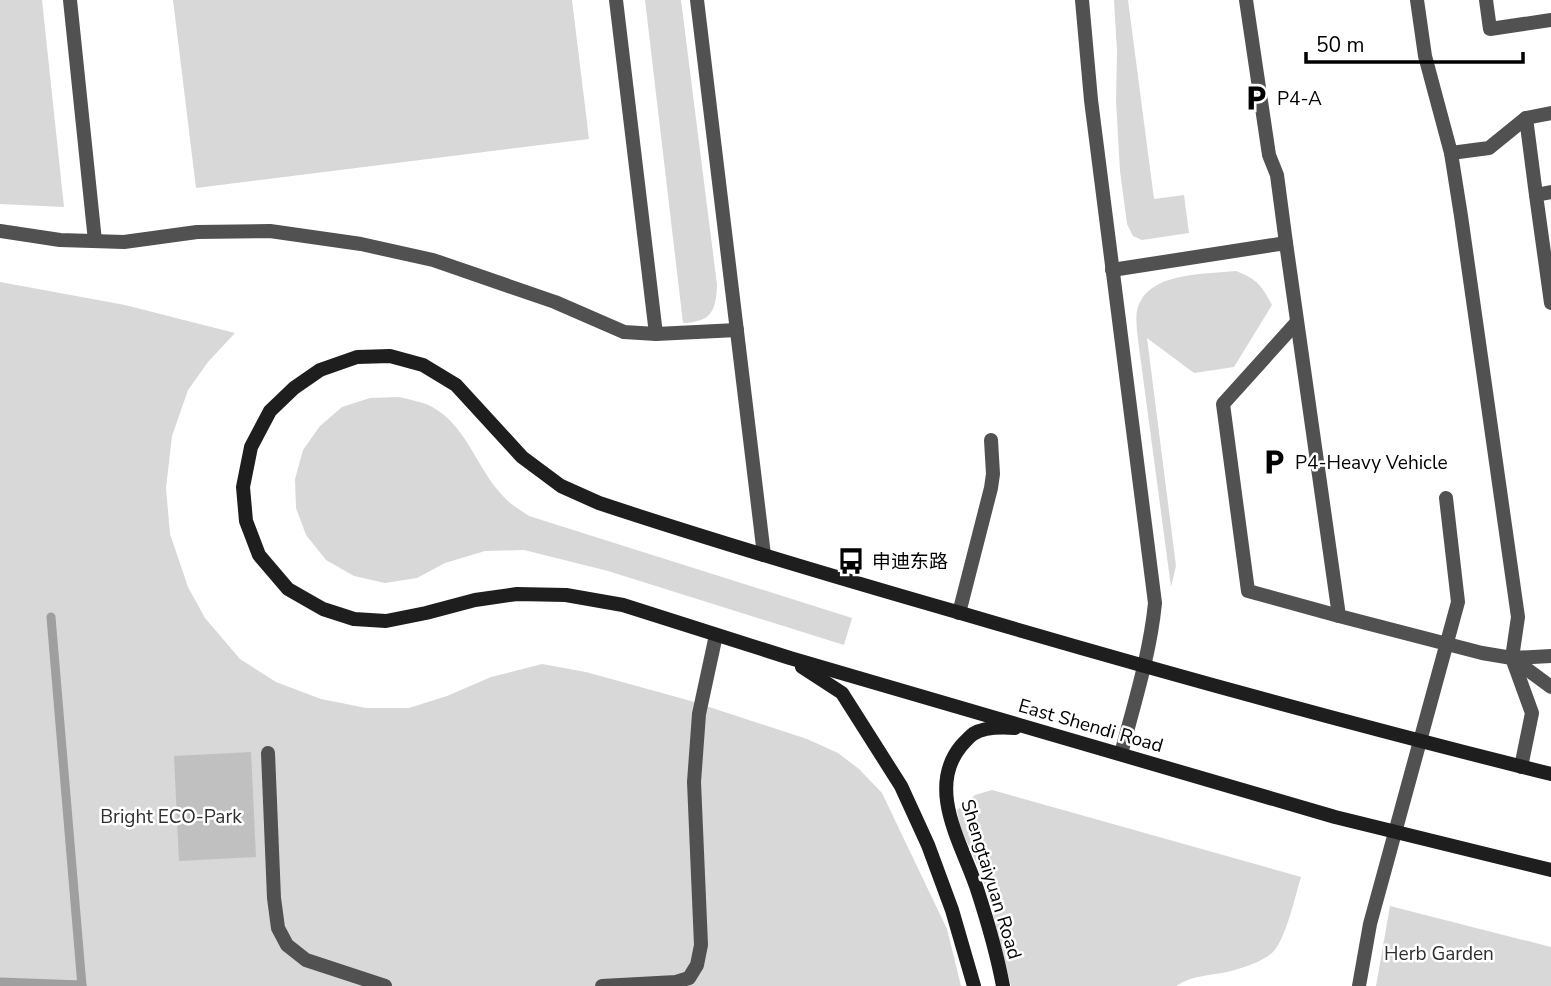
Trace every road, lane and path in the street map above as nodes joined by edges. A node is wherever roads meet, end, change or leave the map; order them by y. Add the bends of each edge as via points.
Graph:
1 (70, 0) edge
2 (616, 0) edge
3 (697, 0) edge
4 (1082, 0) edge
5 (1246, 0) edge
6 (1417, 0) edge
7 (1486, 0) edge
8 (1551, 20) edge
9 (1551, 113) edge
10 (1525, 118) junction
11 (1451, 153) junction
12 (1551, 192) edge
13 (1536, 195) junction
14 (0, 231) edge
15 (95, 241) junction
16 (1286, 243) junction
17 (1112, 270) junction
18 (1551, 303) edge
19 (1297, 322) junction
20 (737, 330) junction
21 (656, 334) junction
22 (991, 440) dead end
23 (1446, 498) dead end
24 (764, 555) junction
25 (959, 613) junction
26 (1339, 616) junction
27 (716, 635) junction
28 (1551, 656) edge
29 (790, 658) junction
30 (1512, 658) junction
31 (1144, 666) junction
32 (1551, 687) edge
33 (1040, 731) junction
34 (268, 753) dead end
35 (1121, 754) junction
36 (1521, 766) junction
37 (1551, 774) edge
38 (1551, 870) edge
39 (384, 986) edge
40 (601, 986) edge
41 (974, 986) edge
42 (1003, 986) edge
43 (1359, 986) edge

1 - 15 street
2 - 21 street
3 - 20 street
4 - 17 street
5 - 16 street
6 - 11 street via 1425,56
7 - 8 street via 1490,29
9 - 10 street
10 - 11 street via 1489,148
10 - 13 street
11 - 30 street via 1518,617
12 - 13 street
13 - 18 street
14 - 15 street
15 - 21 street via 270,231 361,244 446,264 624,332
16 - 17 street
16 - 19 street
17 - 31 street via 1155,603
19 - 26 street
19 - 26 street via 1223,404 1248,591
20 - 21 street
20 - 24 street
22 - 25 street via 991,488
23 - 43 street via 1458,602 1370,924
24 - 25 street
24 - 27 street, East Shendi Road via 599,503 561,486 522,457 457,385 424,365 390,356 357,357 320,370 294,387 270,411 251,447 243,487 246,521 259,555 288,589 323,609 354,619 386,621 475,600 517,594 566,595 623,605
25 - 31 street
26 - 30 street
27 - 29 street, East Shendi Road
27 - 40 street via 696,745 701,945 697,965 689,978 676,982
28 - 30 street
29 - 33 street, East Shendi Road
29 - 41 street via 842,693 901,786 947,897
30 - 32 street
30 - 36 street via 1532,713
31 - 35 street
31 - 36 street
33 - 35 street, East Shendi Road
33 - 42 street, Shengtaiyuan Road via 1006,728 972,734 948,768 948,809 978,890
34 - 39 street via 278,928 287,945 306,960
35 - 38 street, East Shendi Road via 1335,817
36 - 37 street

